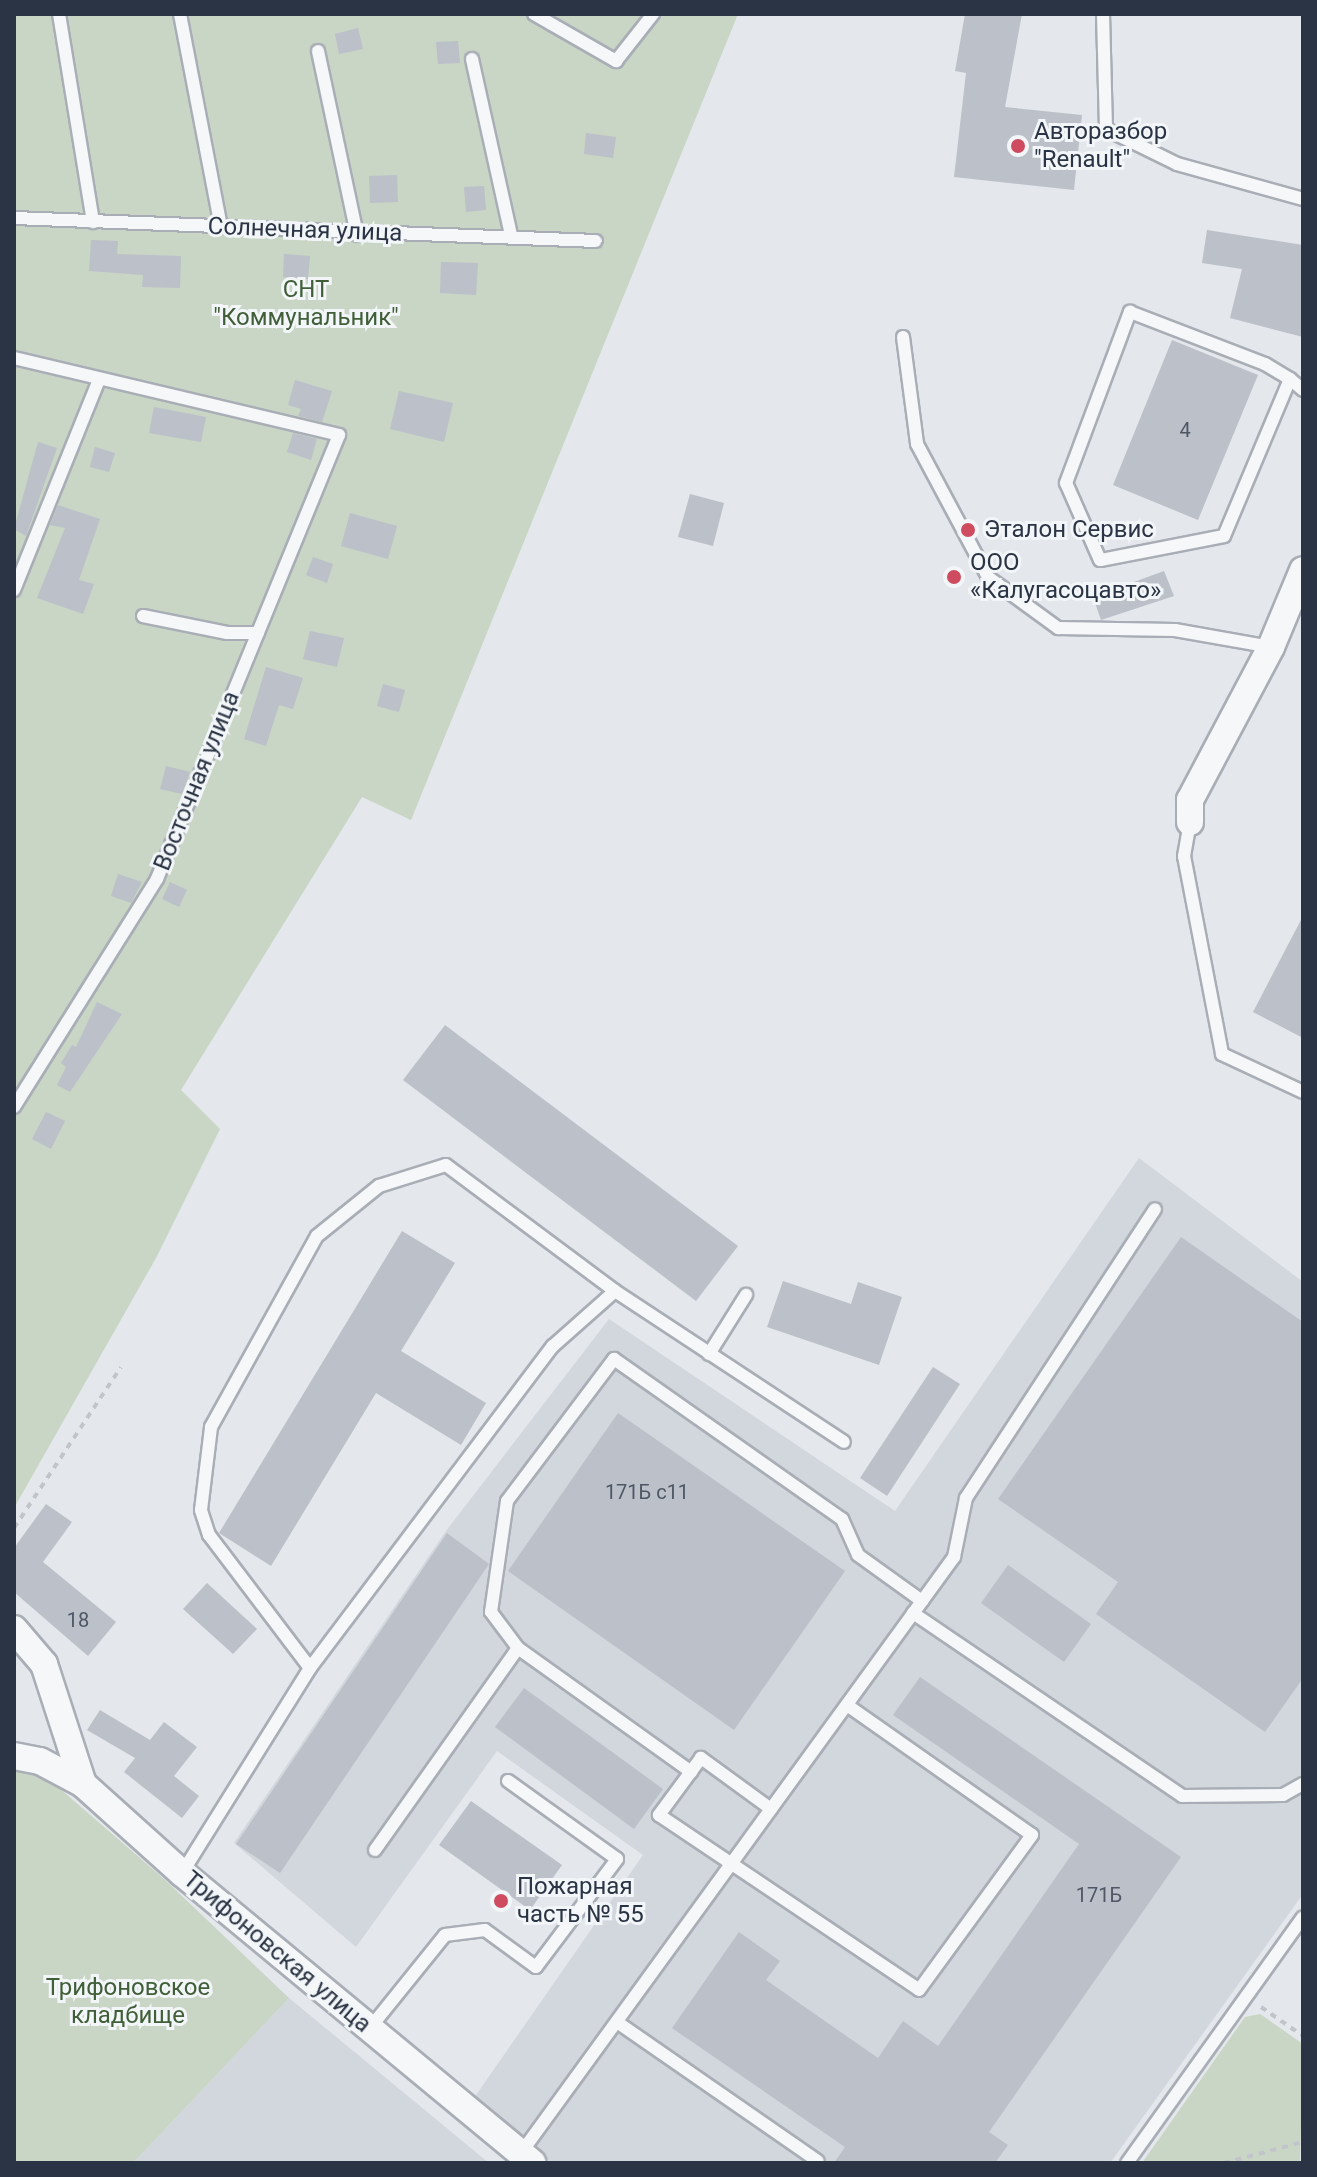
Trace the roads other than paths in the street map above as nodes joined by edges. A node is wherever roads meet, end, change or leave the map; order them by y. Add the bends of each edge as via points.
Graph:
1 (59, 14) edge
2 (180, 14) edge
3 (534, 14) edge
4 (653, 14) edge
5 (1103, 14) edge
6 (318, 51) dead end
7 (472, 59) dead end
8 (1303, 199) edge
9 (14, 218) edge
10 (93, 222) junction
11 (221, 227) junction
12 (357, 235) junction
13 (511, 235) junction
14 (596, 241) dead end
15 (903, 337) dead end
16 (14, 358) edge
17 (1290, 379) junction
18 (99, 380) junction
19 (1303, 390) edge
20 (1303, 570) edge
21 (14, 590) edge
22 (1303, 606) edge
23 (143, 616) dead end
24 (258, 633) junction
25 (1271, 647) junction
26 (1190, 822) joint
27 (1303, 1092) edge
28 (16, 1100) edge
29 (1155, 1209) dead end
30 (615, 1291) junction
31 (746, 1295) dead end
32 (709, 1354) junction
33 (844, 1442) dead end
34 (922, 1601) junction
35 (913, 1613) junction
36 (14, 1629) edge
37 (518, 1648) junction
38 (310, 1668) junction
39 (847, 1705) junction
40 (14, 1756) edge
41 (691, 1772) junction
42 (508, 1781) dead end
43 (83, 1784) junction
44 (1303, 1784) edge
45 (771, 1809) junction
46 (375, 1850) dead end
47 (730, 1867) junction
48 (182, 1873) junction
49 (1303, 1917) edge
50 (617, 2022) junction
51 (370, 2028) junction
52 (527, 2158) edge
53 (818, 2161) edge
54 (1127, 2163) edge

1 - 10 lane
2 - 11 lane
3 - 4 lane via 616,61
5 - 8 lane via 1106,129 1177,164
6 - 12 lane
7 - 13 lane
9 - 10 lane, Солнечная улица
10 - 11 lane, Солнечная улица
11 - 12 lane, Солнечная улица
12 - 13 lane, Солнечная улица
13 - 14 lane, Солнечная улица
15 - 25 lane via 917,444 988,577 1058,628 1175,630
16 - 18 lane
17 - 17 lane via 1130,312 1066,483 1100,560 1224,536
17 - 19 lane
18 - 21 lane
18 - 24 lane, Восточная улица via 339,435
20 - 25 street
22 - 25 street
23 - 24 lane via 227,633
24 - 28 lane, Восточная улица via 157,879
25 - 26 street via 1190,800
26 - 27 lane via 1184,856 1222,1054
29 - 34 lane via 966,1498 954,1557
30 - 32 lane
30 - 38 lane via 553,1346
30 - 38 lane via 446,1165 379,1186 317,1236 211,1427 201,1510 209,1535
31 - 32 lane
32 - 33 lane
34 - 35 lane
34 - 37 lane via 858,1555 842,1519 614,1359 507,1501 491,1612
35 - 39 lane
35 - 44 lane via 1182,1796 1283,1795
36 - 43 street via 44,1664
37 - 41 lane
37 - 46 lane
38 - 48 lane
39 - 45 lane
39 - 47 lane via 1032,1835 919,1990
40 - 43 street, Трифоновская улица via 40,1761
41 - 45 lane via 701,1758
41 - 47 lane via 659,1815
42 - 51 lane via 617,1859 536,1967 485,1930 445,1935
43 - 48 street, Трифоновская улица
45 - 47 lane
47 - 50 lane
48 - 51 street, Трифоновская улица
49 - 54 lane
50 - 52 lane
50 - 53 lane
51 - 52 street, Трифоновская улица

